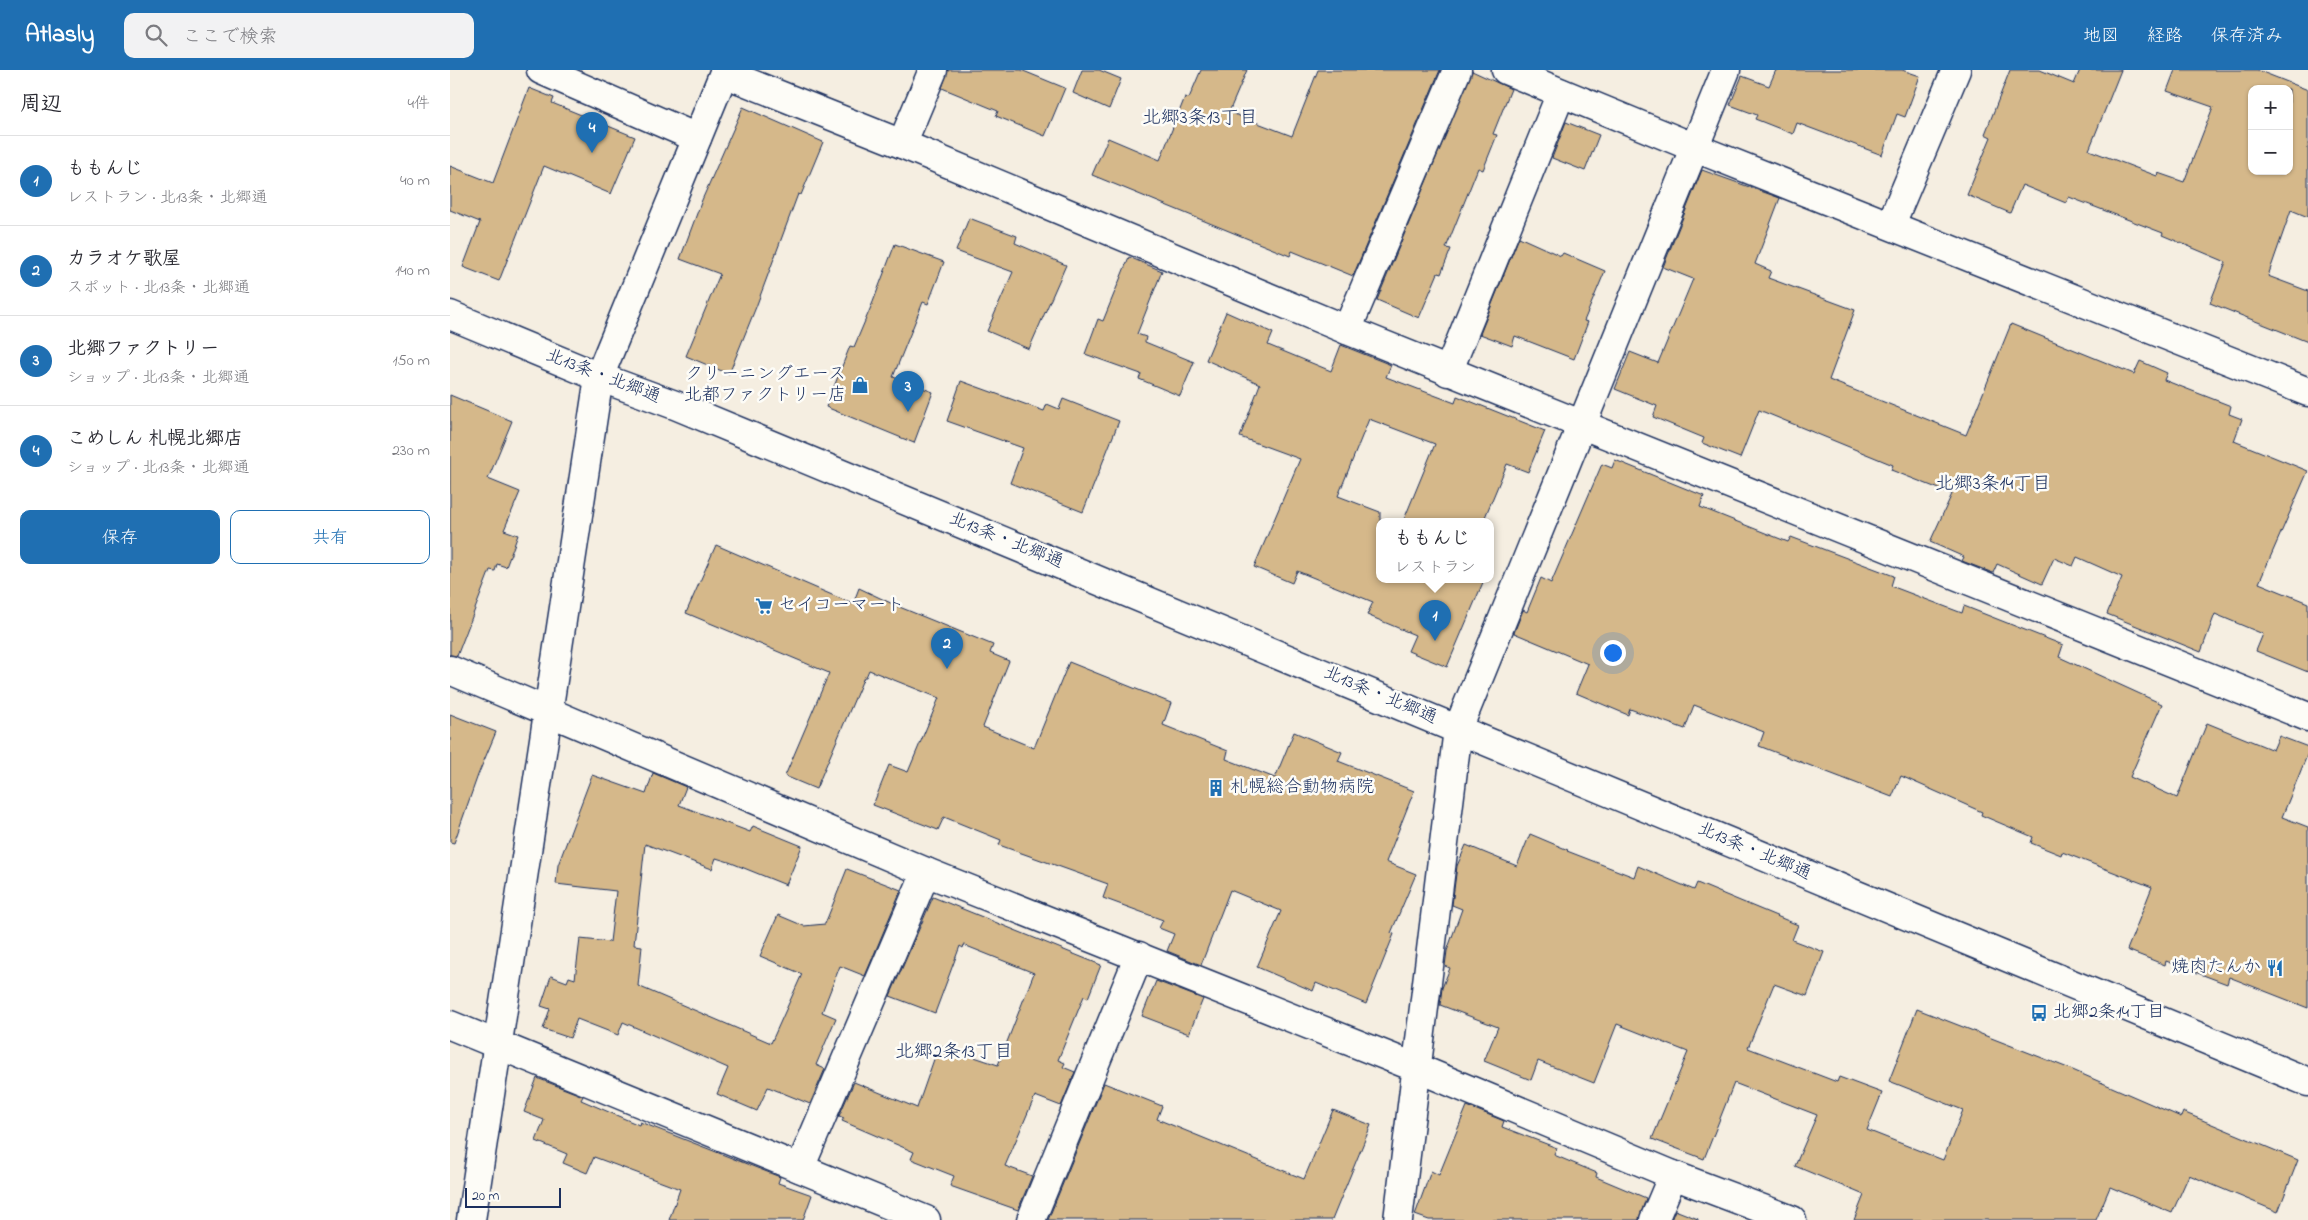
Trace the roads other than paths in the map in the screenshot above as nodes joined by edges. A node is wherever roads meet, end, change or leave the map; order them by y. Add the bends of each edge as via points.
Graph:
1 (541, 70) edge
2 (933, 70) edge
3 (1457, 70) edge
4 (1506, 70) edge
5 (1726, 70) edge
6 (1956, 70) edge
7 (724, 71) edge
8 (1561, 93) junction
9 (697, 138) junction
10 (902, 144) junction
11 (1693, 147) junction
12 (1890, 224) junction
13 (450, 315) edge
14 (1347, 330) junction
15 (1448, 372) junction
16 (599, 376) junction
17 (2308, 392) edge
18 (1582, 425) junction
19 (450, 670) edge
20 (548, 710) junction
21 (2308, 717) edge
22 (1458, 729) junction
23 (926, 872) junction
24 (1139, 956) junction
25 (450, 1025) edge
26 (498, 1044) junction
27 (1416, 1068) junction
28 (2308, 1082) edge
29 (800, 1168) junction
30 (1673, 1175) junction
31 (471, 1220) edge
32 (926, 1220) edge
33 (1031, 1220) edge
34 (1398, 1220) edge
35 (1654, 1220) edge
36 (1792, 1220) edge

1 - 9 street
2 - 10 street
3 - 14 street
4 - 8 street
5 - 11 street
6 - 12 street
7 - 9 street
7 - 10 street
8 - 11 street
8 - 15 street
9 - 16 street
10 - 14 street
11 - 12 street
11 - 18 street
12 - 17 street
13 - 16 street, 北13条・北郷通
14 - 15 street
15 - 18 street
16 - 20 street
16 - 22 street, 北13条・北郷通
18 - 21 street
18 - 22 street
19 - 20 street
20 - 23 street
20 - 26 street
22 - 27 street
22 - 28 street, 北13条・北郷通
23 - 24 street
23 - 29 street
24 - 27 street
24 - 33 street
25 - 26 street
26 - 29 street
26 - 31 street
27 - 30 street
27 - 34 street
29 - 32 street
30 - 35 street
30 - 36 street

